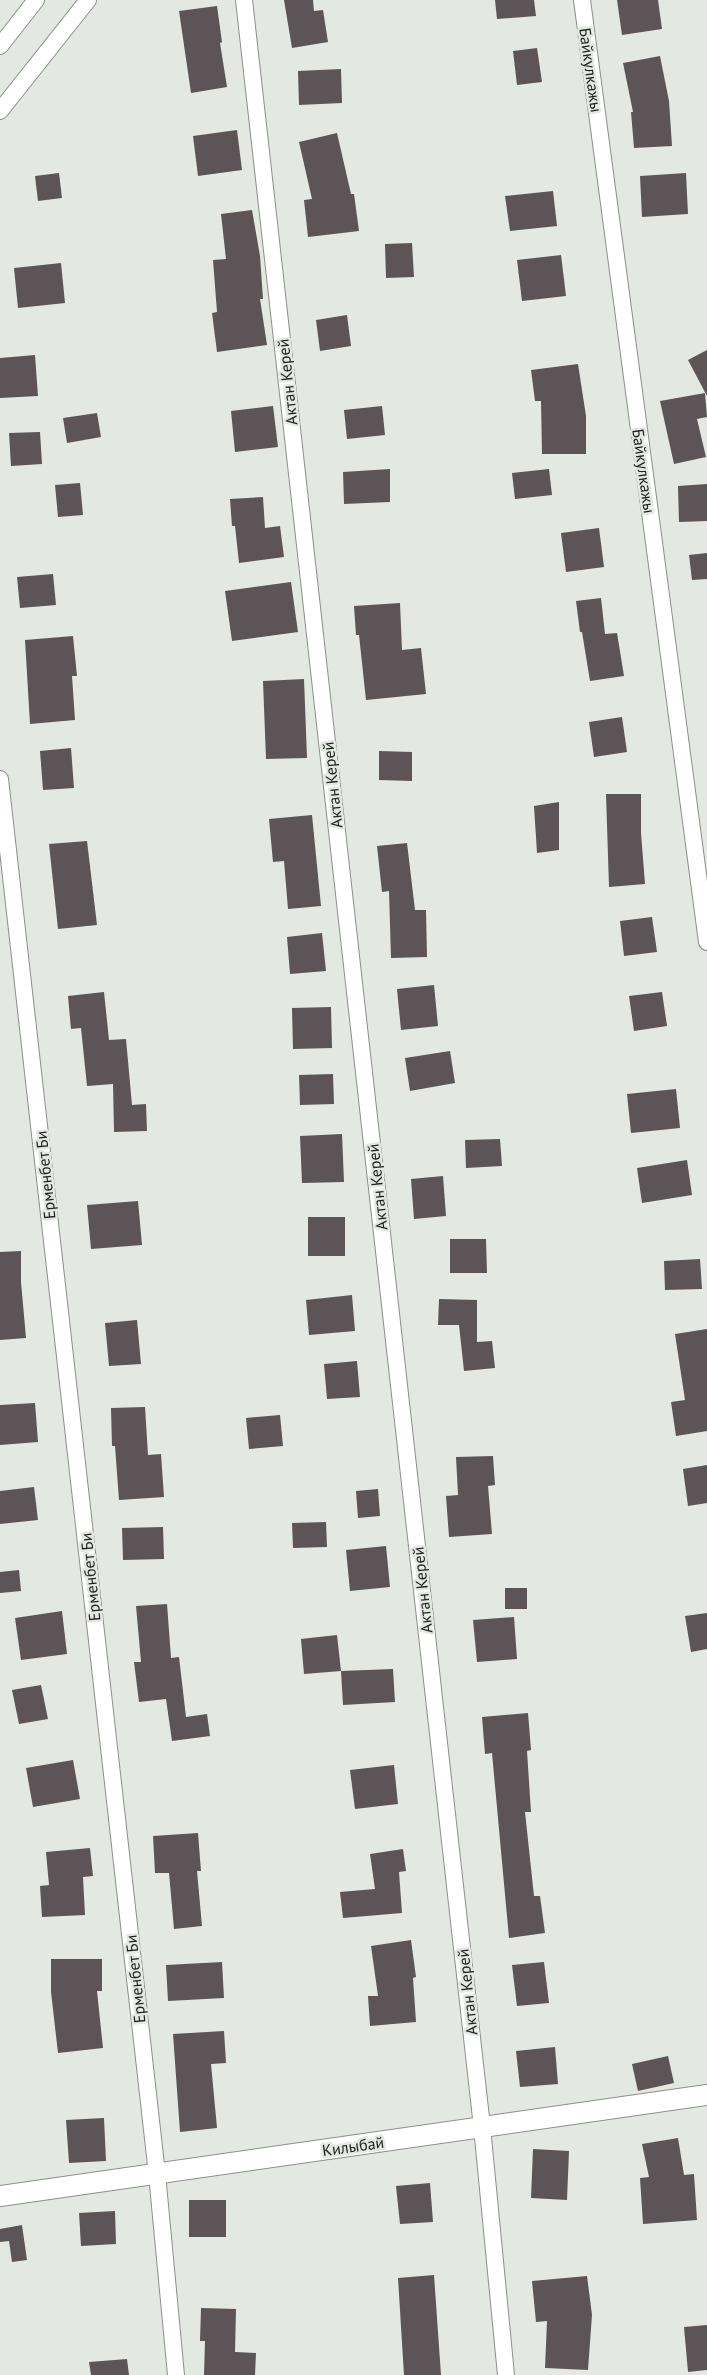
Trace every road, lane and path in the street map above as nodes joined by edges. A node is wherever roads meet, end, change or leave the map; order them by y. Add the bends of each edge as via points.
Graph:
1 (36, 0) edge
2 (88, 0) edge
3 (244, 0) edge
4 (582, 0) edge
5 (0, 46) edge
6 (0, 111) edge
7 (0, 779) edge
8 (707, 942) edge
9 (707, 2095) edge
10 (482, 2127) junction
11 (157, 2174) junction
12 (0, 2196) edge
13 (176, 2375) edge
14 (506, 2375) edge

1 - 5 street
2 - 6 street
3 - 10 street, Актан Керей
4 - 8 street, Байкулкажы
7 - 11 street, Ерменбет Би
9 - 10 street, Килыбай
10 - 11 street, Килыбай
10 - 14 street, Актан Керей
11 - 12 street, Килыбай
11 - 13 street, Ерменбет Би

